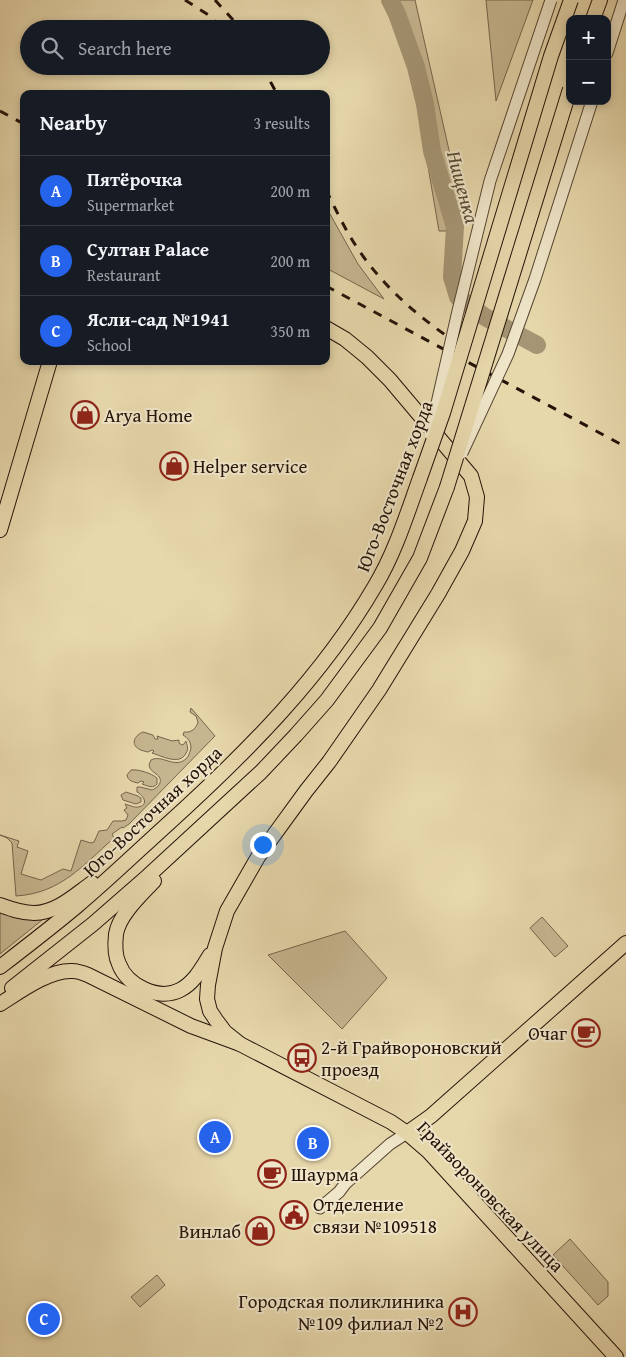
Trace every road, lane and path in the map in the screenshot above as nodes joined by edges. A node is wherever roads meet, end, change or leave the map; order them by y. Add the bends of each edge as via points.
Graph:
1 (551, 0) edge
2 (571, 0) edge
3 (600, 0) edge
4 (624, 0) edge
5 (594, 15) edge
6 (611, 41) edge
7 (566, 102) edge
8 (591, 105) edge
9 (330, 330) edge
10 (49, 365) edge
11 (420, 478) junction
12 (447, 487) junction
13 (0, 530) edge
14 (205, 824) junction
15 (138, 851) junction
16 (0, 905) edge
17 (626, 943) edge
18 (214, 948) junction
19 (0, 967) edge
20 (0, 998) edge
21 (0, 1004) edge
22 (240, 1044) junction
23 (407, 1133) junction
24 (320, 1208) dead end
25 (616, 1357) edge

1 - 11 street, bridge via 490,181
2 - 11 main road, Юго-Восточная хорда, bridge
3 - 5 main road
4 - 6 street
7 - 12 main road, bridge
8 - 12 street, bridge via 508,354
9 - 18 main road via 367,357 390,380 471,476 477,497 474,521 457,559 379,690 258,857 227,911
10 - 13 main road
11 - 15 main road, Юго-Восточная хорда via 395,546 376,585 328,657 247,749
12 - 14 main road via 420,558 359,658 296,735
14 - 18 main road via 121,920 116,933 116,949 119,965 134,983 144,990 168,993 189,984
14 - 20 main road via 93,924
15 - 16 main road via 47,911 23,912
15 - 19 main road, Юго-Восточная хорда via 77,906
17 - 23 main road via 431,1116
18 - 22 main road via 207,999 210,1011 225,1032
21 - 22 main road via 43,979 72,971 88,974 191,1026
22 - 23 main road, Грайвороновская улица
23 - 24 street via 390,1144
23 - 25 main road, Грайвороновская улица via 429,1152

